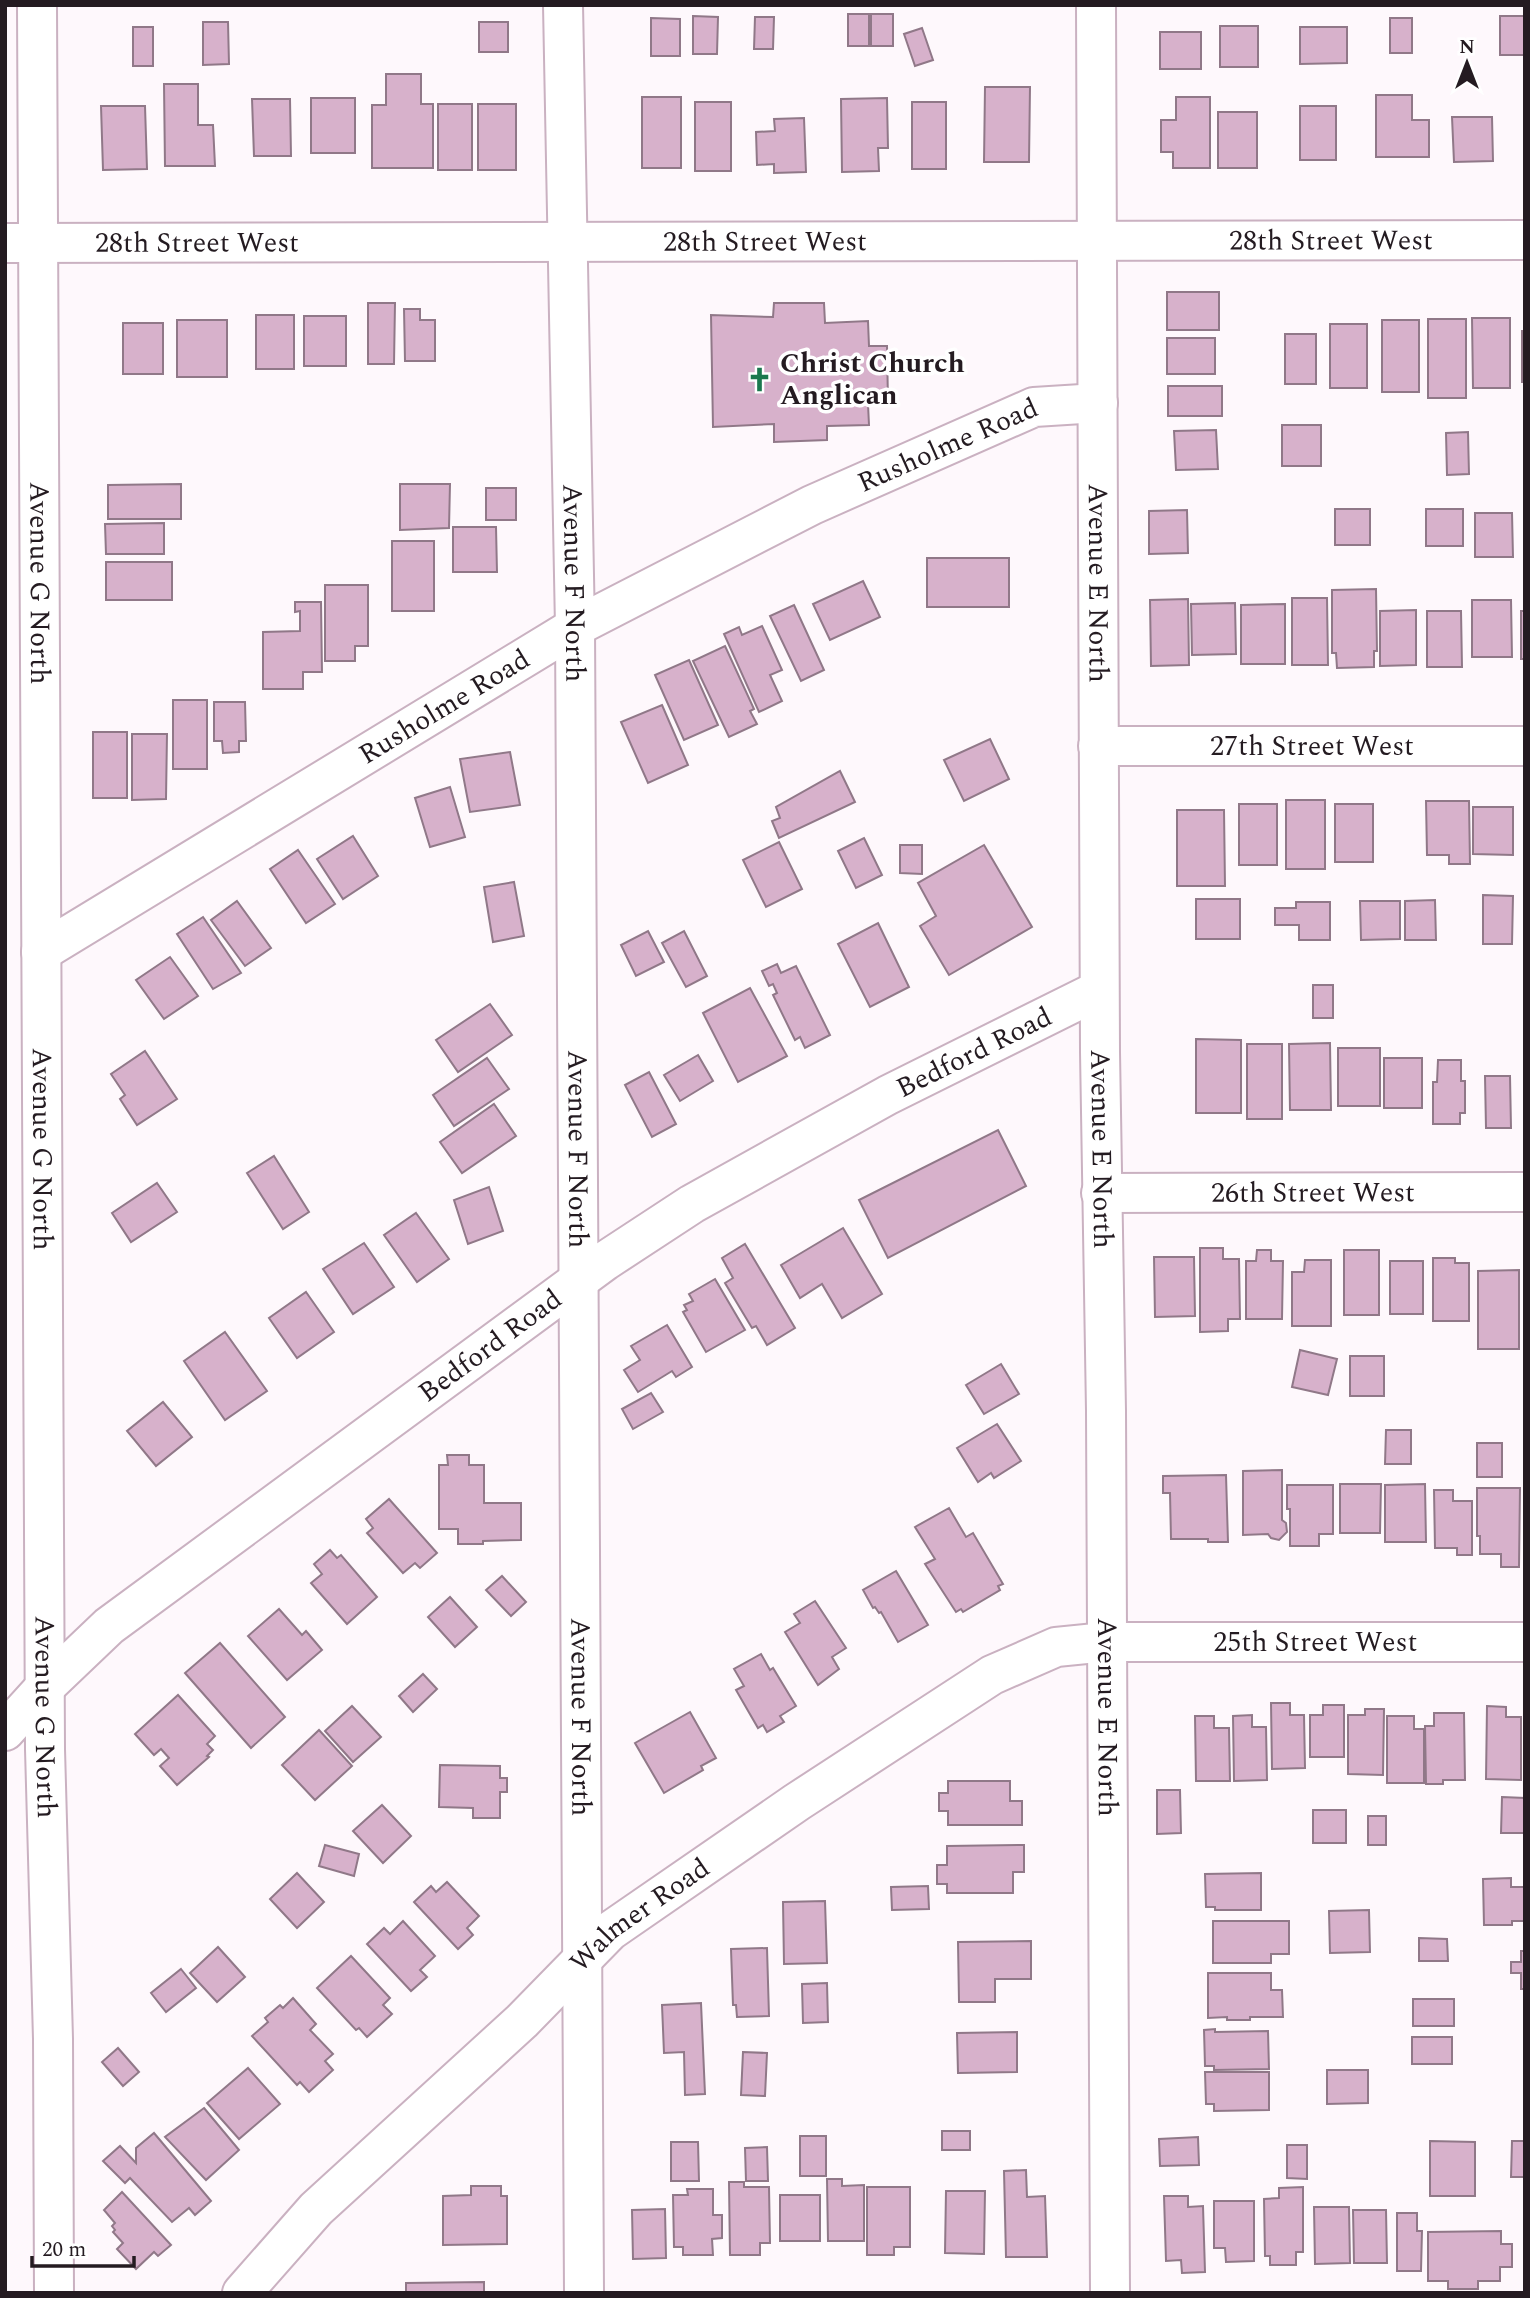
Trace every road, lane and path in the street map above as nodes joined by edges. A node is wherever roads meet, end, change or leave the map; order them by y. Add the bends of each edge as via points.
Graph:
1 (37, 5) edge
2 (563, 5) edge
3 (1096, 5) edge
4 (1097, 240) junction
5 (1525, 240) edge
6 (22, 243) edge
7 (569, 243) junction
8 (1098, 403) junction
9 (575, 627) junction
10 (1525, 746) edge
11 (1098, 747) junction
12 (41, 952) junction
13 (1099, 990) junction
14 (1525, 1192) edge
15 (1101, 1193) junction
16 (578, 1281) junction
17 (1106, 1642) junction
18 (1525, 1642) edge
19 (46, 1687) junction
20 (5, 1731) edge
21 (582, 1959) junction
22 (54, 2293) edge
23 (242, 2293) edge
24 (584, 2293) edge
25 (1110, 2293) edge

1 - 6 street, Avenue G North
2 - 7 street, Avenue F North
3 - 4 street, Avenue E North
4 - 5 street, 28th Street West
4 - 7 street, 28th Street West
4 - 8 street, Avenue E North
6 - 7 street, 28th Street West
6 - 12 street, Avenue G North
7 - 9 street, Avenue F North
8 - 9 street, Rusholme Road via 1034,407 812,505
8 - 11 street, Avenue E North
9 - 12 street, Rusholme Road
9 - 16 street, Avenue F North
10 - 11 street, 27th Street West
11 - 13 street, Avenue E North
12 - 19 street, Avenue G North
13 - 15 street, Avenue E North
13 - 16 street, Bedford Road via 888,1095 704,1197
14 - 15 street, 26th Street West
15 - 17 street, Avenue E North
16 - 19 street, Bedford Road via 109,1626
16 - 21 street, Avenue F North
17 - 18 street, 25th Street West
17 - 21 street, Walmer Road via 1056,1647 992,1675 637,1912
17 - 25 street, Avenue E North
19 - 20 street, Bedford Road
19 - 22 street, Avenue G North
21 - 23 street, Walmer Road via 522,2021 316,2209
21 - 24 street, Avenue F North

